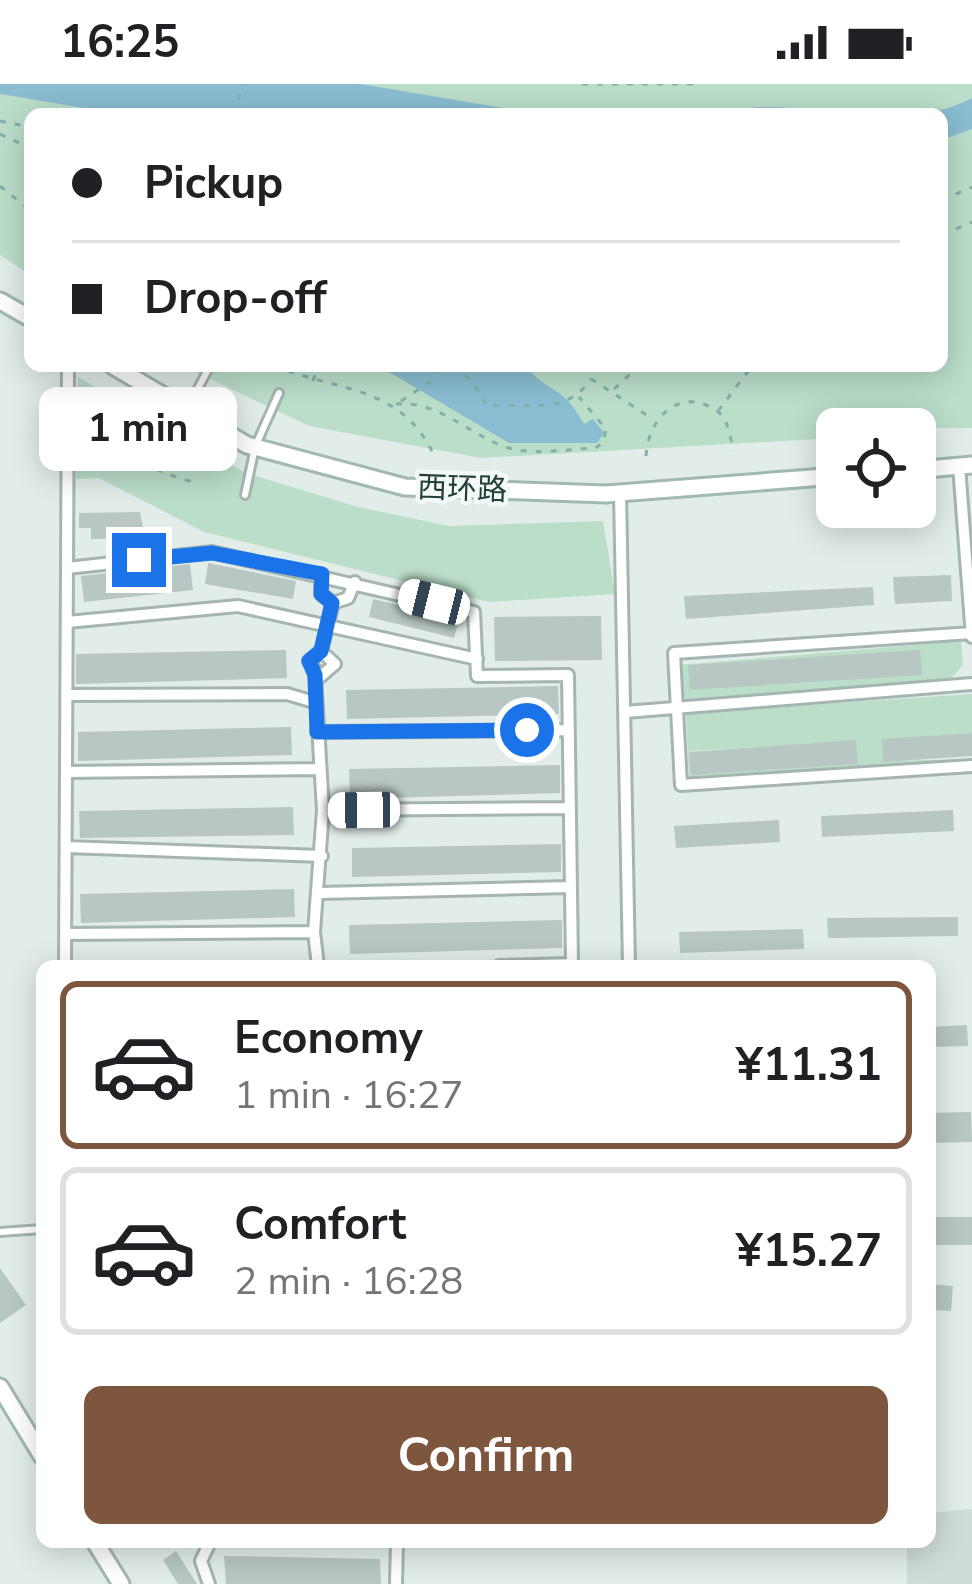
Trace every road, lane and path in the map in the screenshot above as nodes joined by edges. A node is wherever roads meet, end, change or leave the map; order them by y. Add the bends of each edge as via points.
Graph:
1 (582, 84) edge
2 (694, 84) edge
3 (0, 187) edge
4 (24, 205) edge
5 (68, 372) edge
6 (122, 372) edge
7 (207, 372) edge
8 (290, 372) edge
9 (316, 372) edge
10 (434, 372) edge
11 (460, 372) edge
12 (595, 372) edge
13 (633, 372) edge
14 (747, 373) edge
15 (591, 379) junction
16 (313, 381) junction
17 (110, 388) dead end
18 (612, 392) junction
19 (279, 393) dead end
20 (579, 397) junction
21 (399, 403) junction
22 (187, 410) junction
23 (718, 411) junction
24 (68, 415) junction
25 (655, 420) junction
26 (107, 424) junction
27 (255, 447) junction
28 (734, 451) dead end
29 (646, 456) dead end
30 (435, 458) dead end
31 (965, 466) edge
32 (816, 478) edge
33 (196, 483) dead end
34 (620, 493) junction
35 (245, 495) dead end
36 (67, 568) junction
37 (322, 574) junction
38 (355, 582) junction
39 (332, 603) junction
40 (67, 622) junction
41 (327, 627) junction
42 (972, 635) edge
43 (321, 651) junction
44 (476, 659) junction
45 (315, 675) junction
46 (972, 684) edge
47 (67, 695) junction
48 (314, 701) junction
49 (677, 708) junction
50 (625, 712) junction
51 (569, 730) junction
52 (317, 732) junction
53 (972, 766) edge
54 (320, 769) junction
55 (66, 772) junction
56 (570, 808) junction
57 (323, 810) junction
58 (66, 847) junction
59 (322, 856) junction
60 (571, 887) junction
61 (320, 893) junction
62 (314, 932) junction
63 (65, 934) junction
64 (65, 960) edge
65 (317, 960) edge
66 (572, 960) edge
67 (629, 960) edge
68 (36, 1229) edge
69 (0, 1232) edge
70 (0, 1387) edge
71 (36, 1442) edge
72 (99, 1548) edge
73 (207, 1548) edge
74 (397, 1548) edge
75 (121, 1584) edge
76 (209, 1584) edge
77 (396, 1584) edge

1 - 2 path
3 - 4 path
5 - 24 street
6 - 22 main road, 西环路
7 - 22 lane
8 - 16 path
9 - 16 path
10 - 21 path
11 - 20 path via 487,406 544,410
12 - 15 path
13 - 18 path
14 - 23 path
15 - 18 path
15 - 20 path
16 - 21 path
17 - 26 path
18 - 25 path
19 - 27 lane
20 - 21 path via 606,429 595,448 523,452 451,416
21 - 30 path
22 - 27 main road, 西环路
23 - 25 path via 688,401
23 - 28 path
24 - 26 path
24 - 36 street
25 - 29 path
26 - 33 path via 134,462
27 - 34 main road, 西环路 via 405,487
27 - 35 lane
31 - 42 street
32 - 34 main road, 西环路
34 - 50 street
36 - 37 street via 212,553
36 - 40 street
37 - 38 street
37 - 39 street via 321,594
38 - 39 street via 348,598
38 - 44 street via 474,611
39 - 41 street
40 - 41 street via 238,606
40 - 47 street
41 - 43 street
41 - 44 street
42 - 49 street via 674,653
43 - 45 street via 309,661
43 - 45 street via 334,669
44 - 51 street via 478,676 568,674
45 - 48 street
46 - 49 street
47 - 48 street via 287,694
47 - 55 street
48 - 52 street
49 - 50 street
49 - 53 street via 681,785
50 - 67 street
51 - 52 street
51 - 56 street
52 - 54 street
54 - 55 street
54 - 57 street
55 - 58 street
56 - 57 street
56 - 60 street
57 - 59 street
58 - 59 street
58 - 63 street
59 - 61 street
60 - 61 street
60 - 66 street
61 - 62 street
62 - 63 street
62 - 65 street
63 - 64 street
68 - 69 lane
70 - 71 main road
72 - 75 main road
73 - 76 street via 201,1561
74 - 77 street

